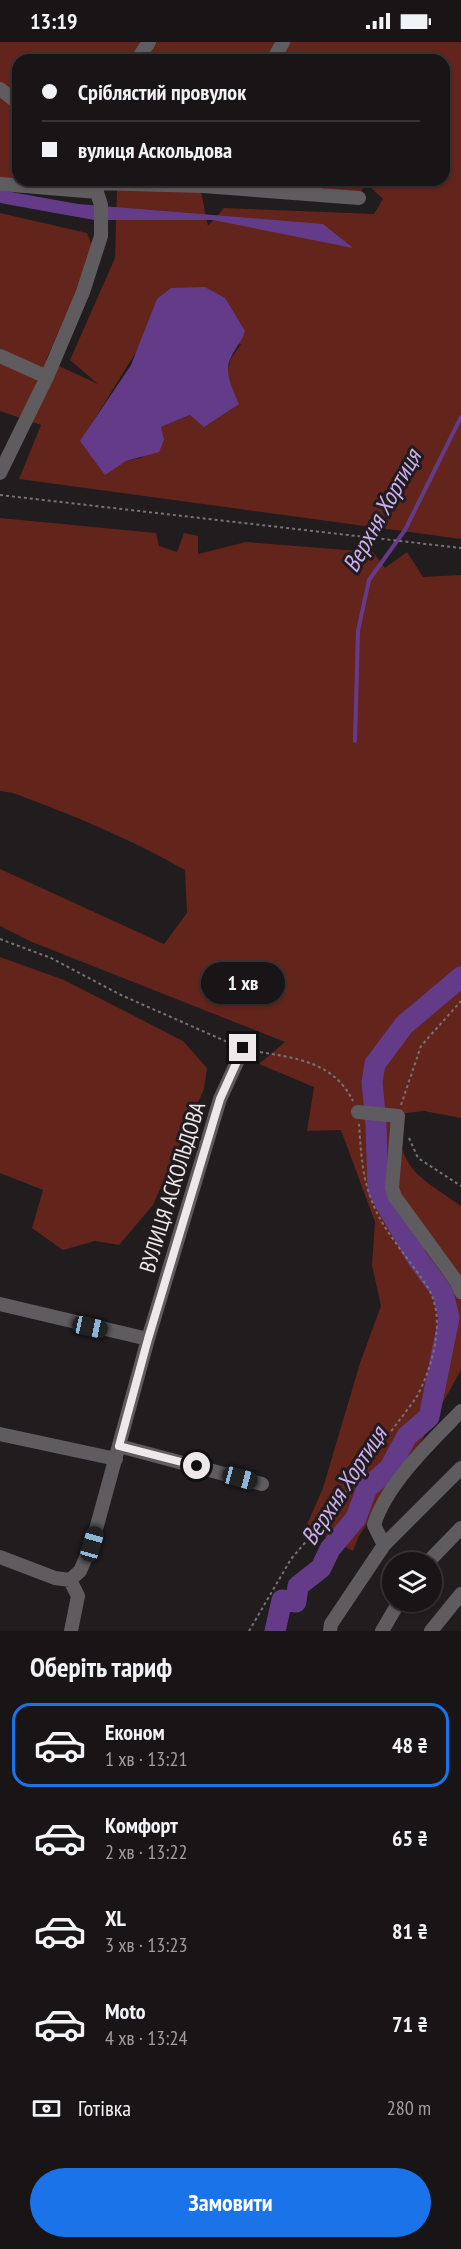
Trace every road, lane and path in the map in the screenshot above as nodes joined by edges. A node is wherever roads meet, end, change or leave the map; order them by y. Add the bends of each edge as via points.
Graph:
1 (0, 89) edge
2 (12, 98) edge
3 (94, 186) edge
4 (236, 186) edge
5 (359, 198) dead end
6 (0, 356) edge
7 (47, 377) junction
8 (0, 473) edge
9 (0, 495) edge
10 (461, 548) edge
11 (0, 939) edge
12 (461, 1001) edge
13 (243, 1048) junction
14 (358, 1112) junction
15 (398, 1116) junction
16 (408, 1137) dead end
17 (461, 1186) edge
18 (461, 1292) edge
19 (0, 1304) edge
20 (148, 1339) junction
21 (461, 1411) edge
22 (0, 1434) edge
23 (117, 1452) junction
24 (461, 1468) edge
25 (262, 1484) dead end
26 (461, 1528) edge
27 (384, 1545) junction
28 (438, 1552) edge
29 (0, 1557) edge
30 (70, 1580) junction
31 (461, 1594) edge
32 (393, 1612) edge
33 (70, 1631) edge
34 (249, 1631) edge
35 (330, 1631) edge
36 (382, 1631) edge
37 (431, 1631) edge

1 - 2 street
3 - 7 street via 103,222 101,236 83,292
4 - 5 street
6 - 7 street
7 - 8 street
9 - 10 path
11 - 13 path via 51,958 121,995
12 - 15 path via 421,1046
13 - 14 path via 325,1067 347,1089
13 - 20 street, ВУЛИЦЯ АСКОЛЬДОВА via 220,1099
14 - 15 street
14 - 34 path via 364,1181 373,1206 434,1301 432,1358 416,1398 291,1559
15 - 18 street via 394,1197
16 - 17 path via 418,1158
19 - 20 street
20 - 23 street, ВУЛИЦЯ АСКОЛЬДОВА
21 - 27 street via 420,1453 376,1519 376,1532
22 - 23 street
23 - 25 street
23 - 30 street, ВУЛИЦЯ АСКОЛЬДОВА via 86,1561
24 - 27 street
26 - 28 street
27 - 35 street
29 - 30 street
30 - 33 street via 78,1596
31 - 37 street
32 - 36 street

